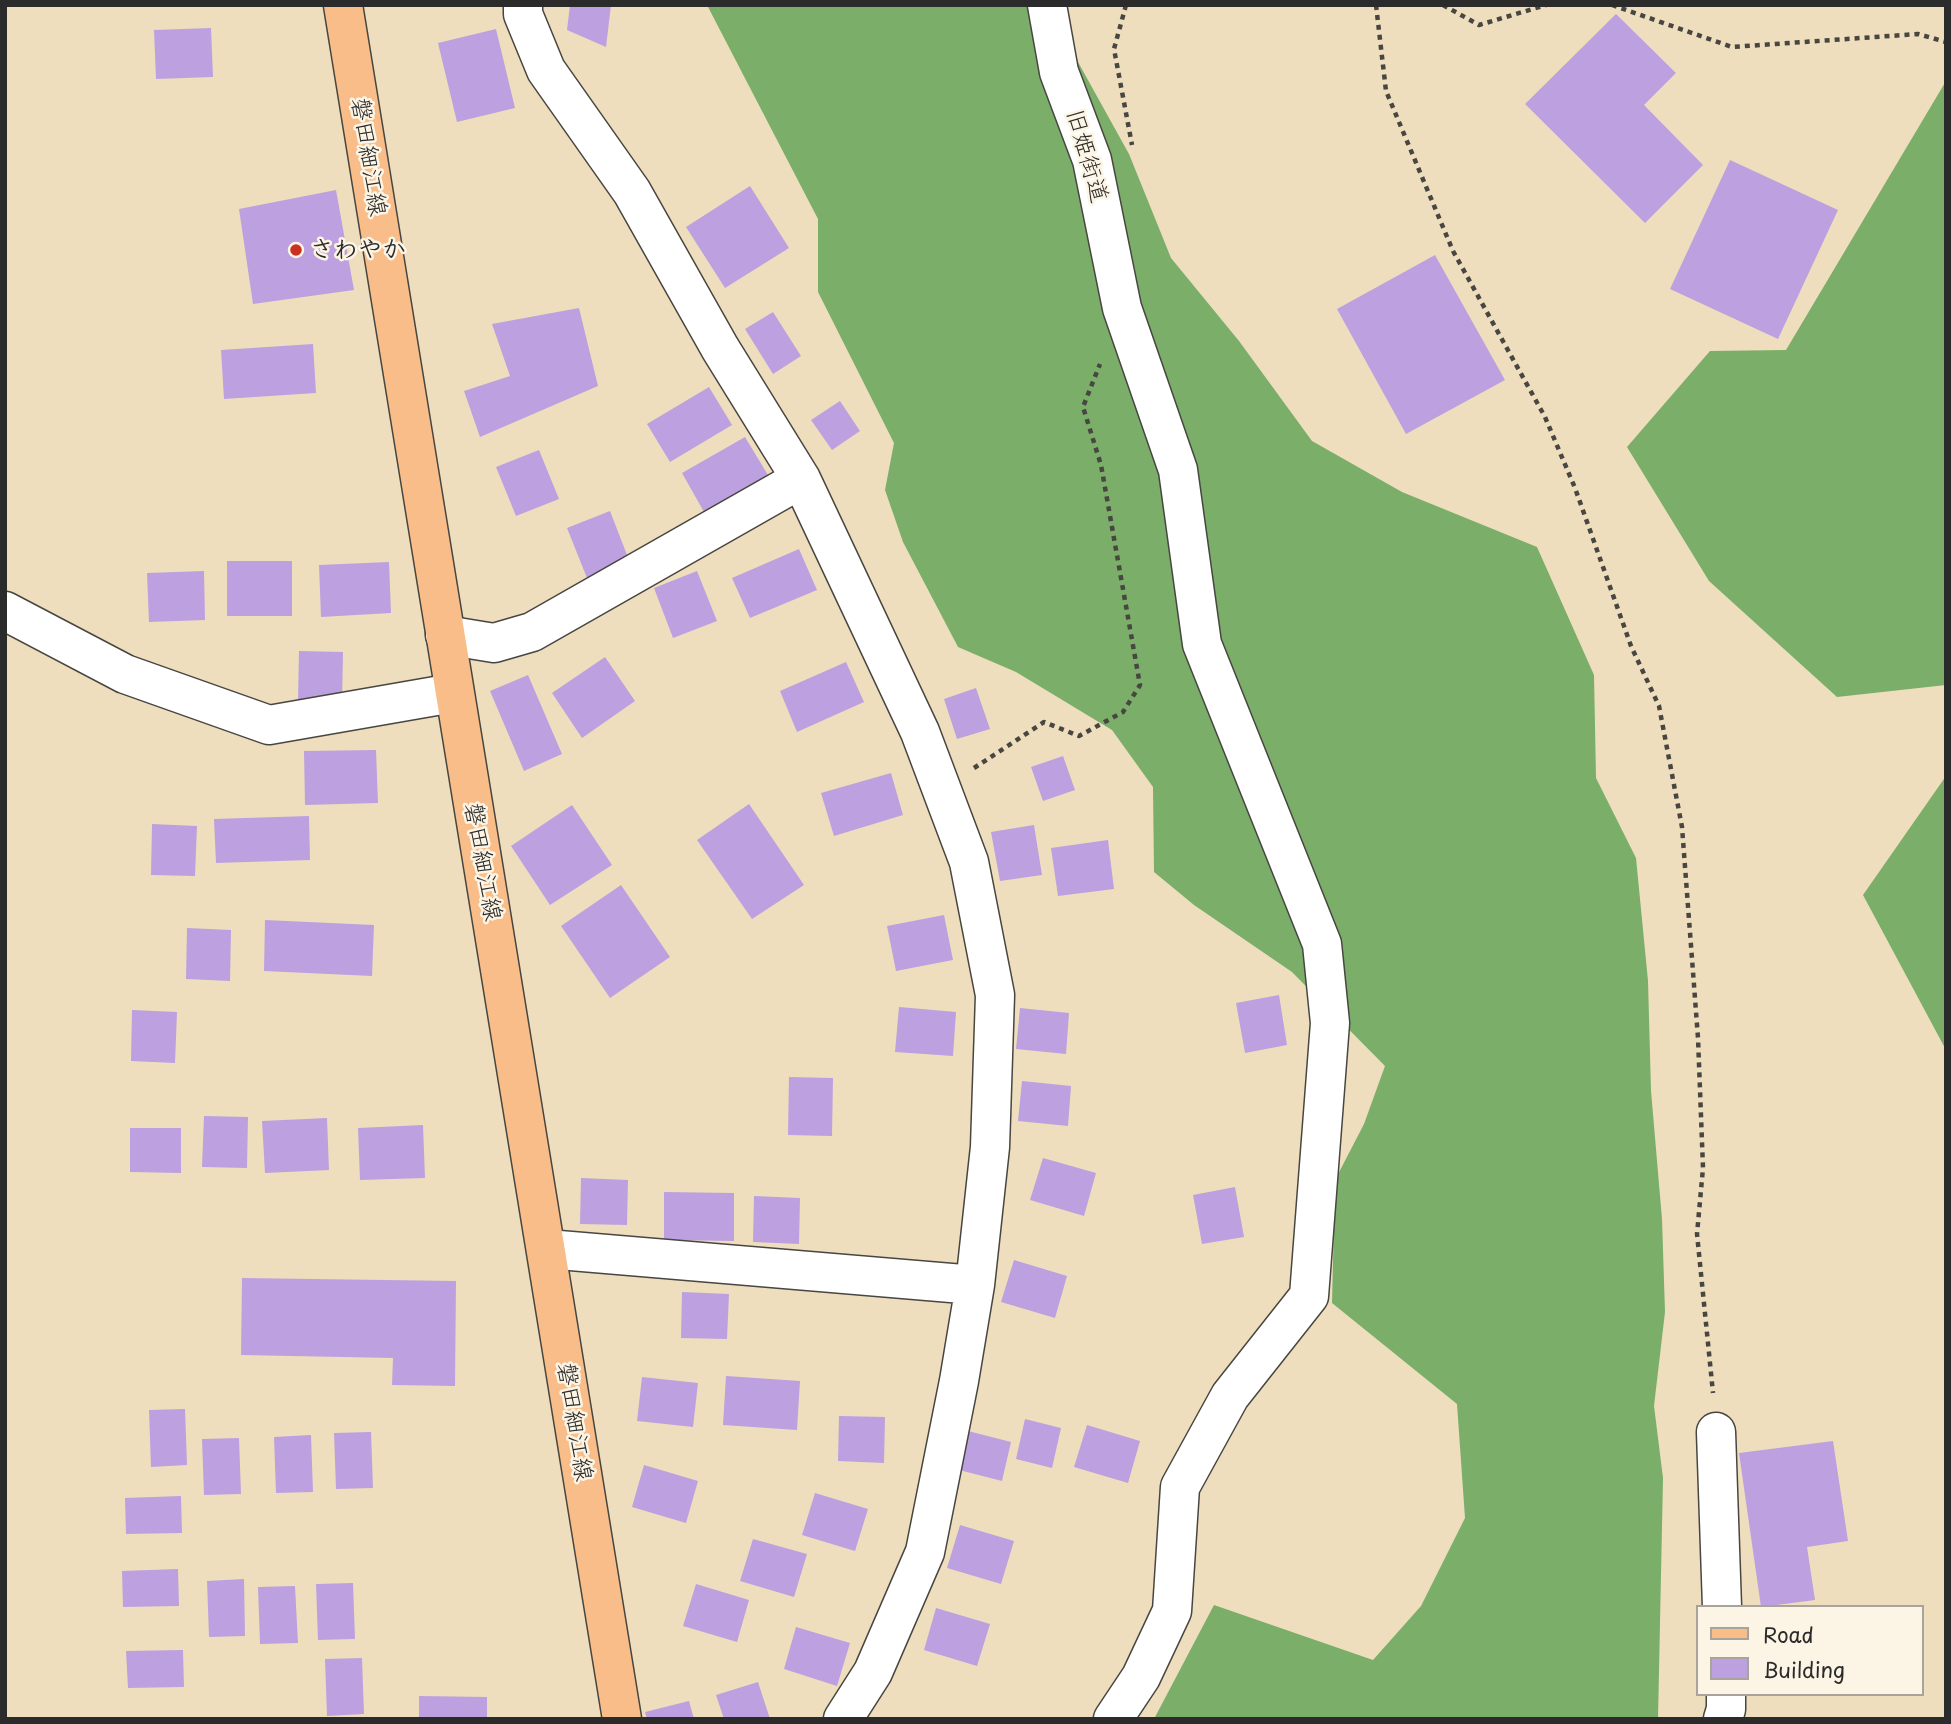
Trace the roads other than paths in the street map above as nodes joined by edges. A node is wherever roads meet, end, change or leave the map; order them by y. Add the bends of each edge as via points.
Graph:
1 (343, 5) edge
2 (523, 5) edge
3 (1047, 5) edge
4 (801, 479) junction
5 (5, 611) edge
6 (445, 635) junction
7 (453, 693) junction
8 (547, 1249) junction
9 (975, 1284) junction
10 (1716, 1433) road end
11 (1723, 1605) edge
12 (1726, 1696) edge
13 (622, 1719) edge
14 (843, 1719) edge
15 (1113, 1719) edge
16 (1723, 1719) edge

1 - 6 main road, 磐田細江線
2 - 4 street via 546,70 632,192
3 - 15 street, 旧姫街道 via 1059,72 1092,160 1122,308 1178,470 1202,644 1322,944 1330,1023 1308,1296 1230,1396 1180,1487 1172,1611 1141,1677
4 - 6 street via 532,632 494,643
4 - 9 street via 920,732 969,862 995,995 990,1147
5 - 7 street via 125,674 270,725
6 - 7 main road, 磐田細江線
7 - 8 main road, 磐田細江線
8 - 9 street
8 - 13 main road, 磐田細江線
9 - 14 street via 925,1552 873,1672
10 - 11 street
12 - 16 street

